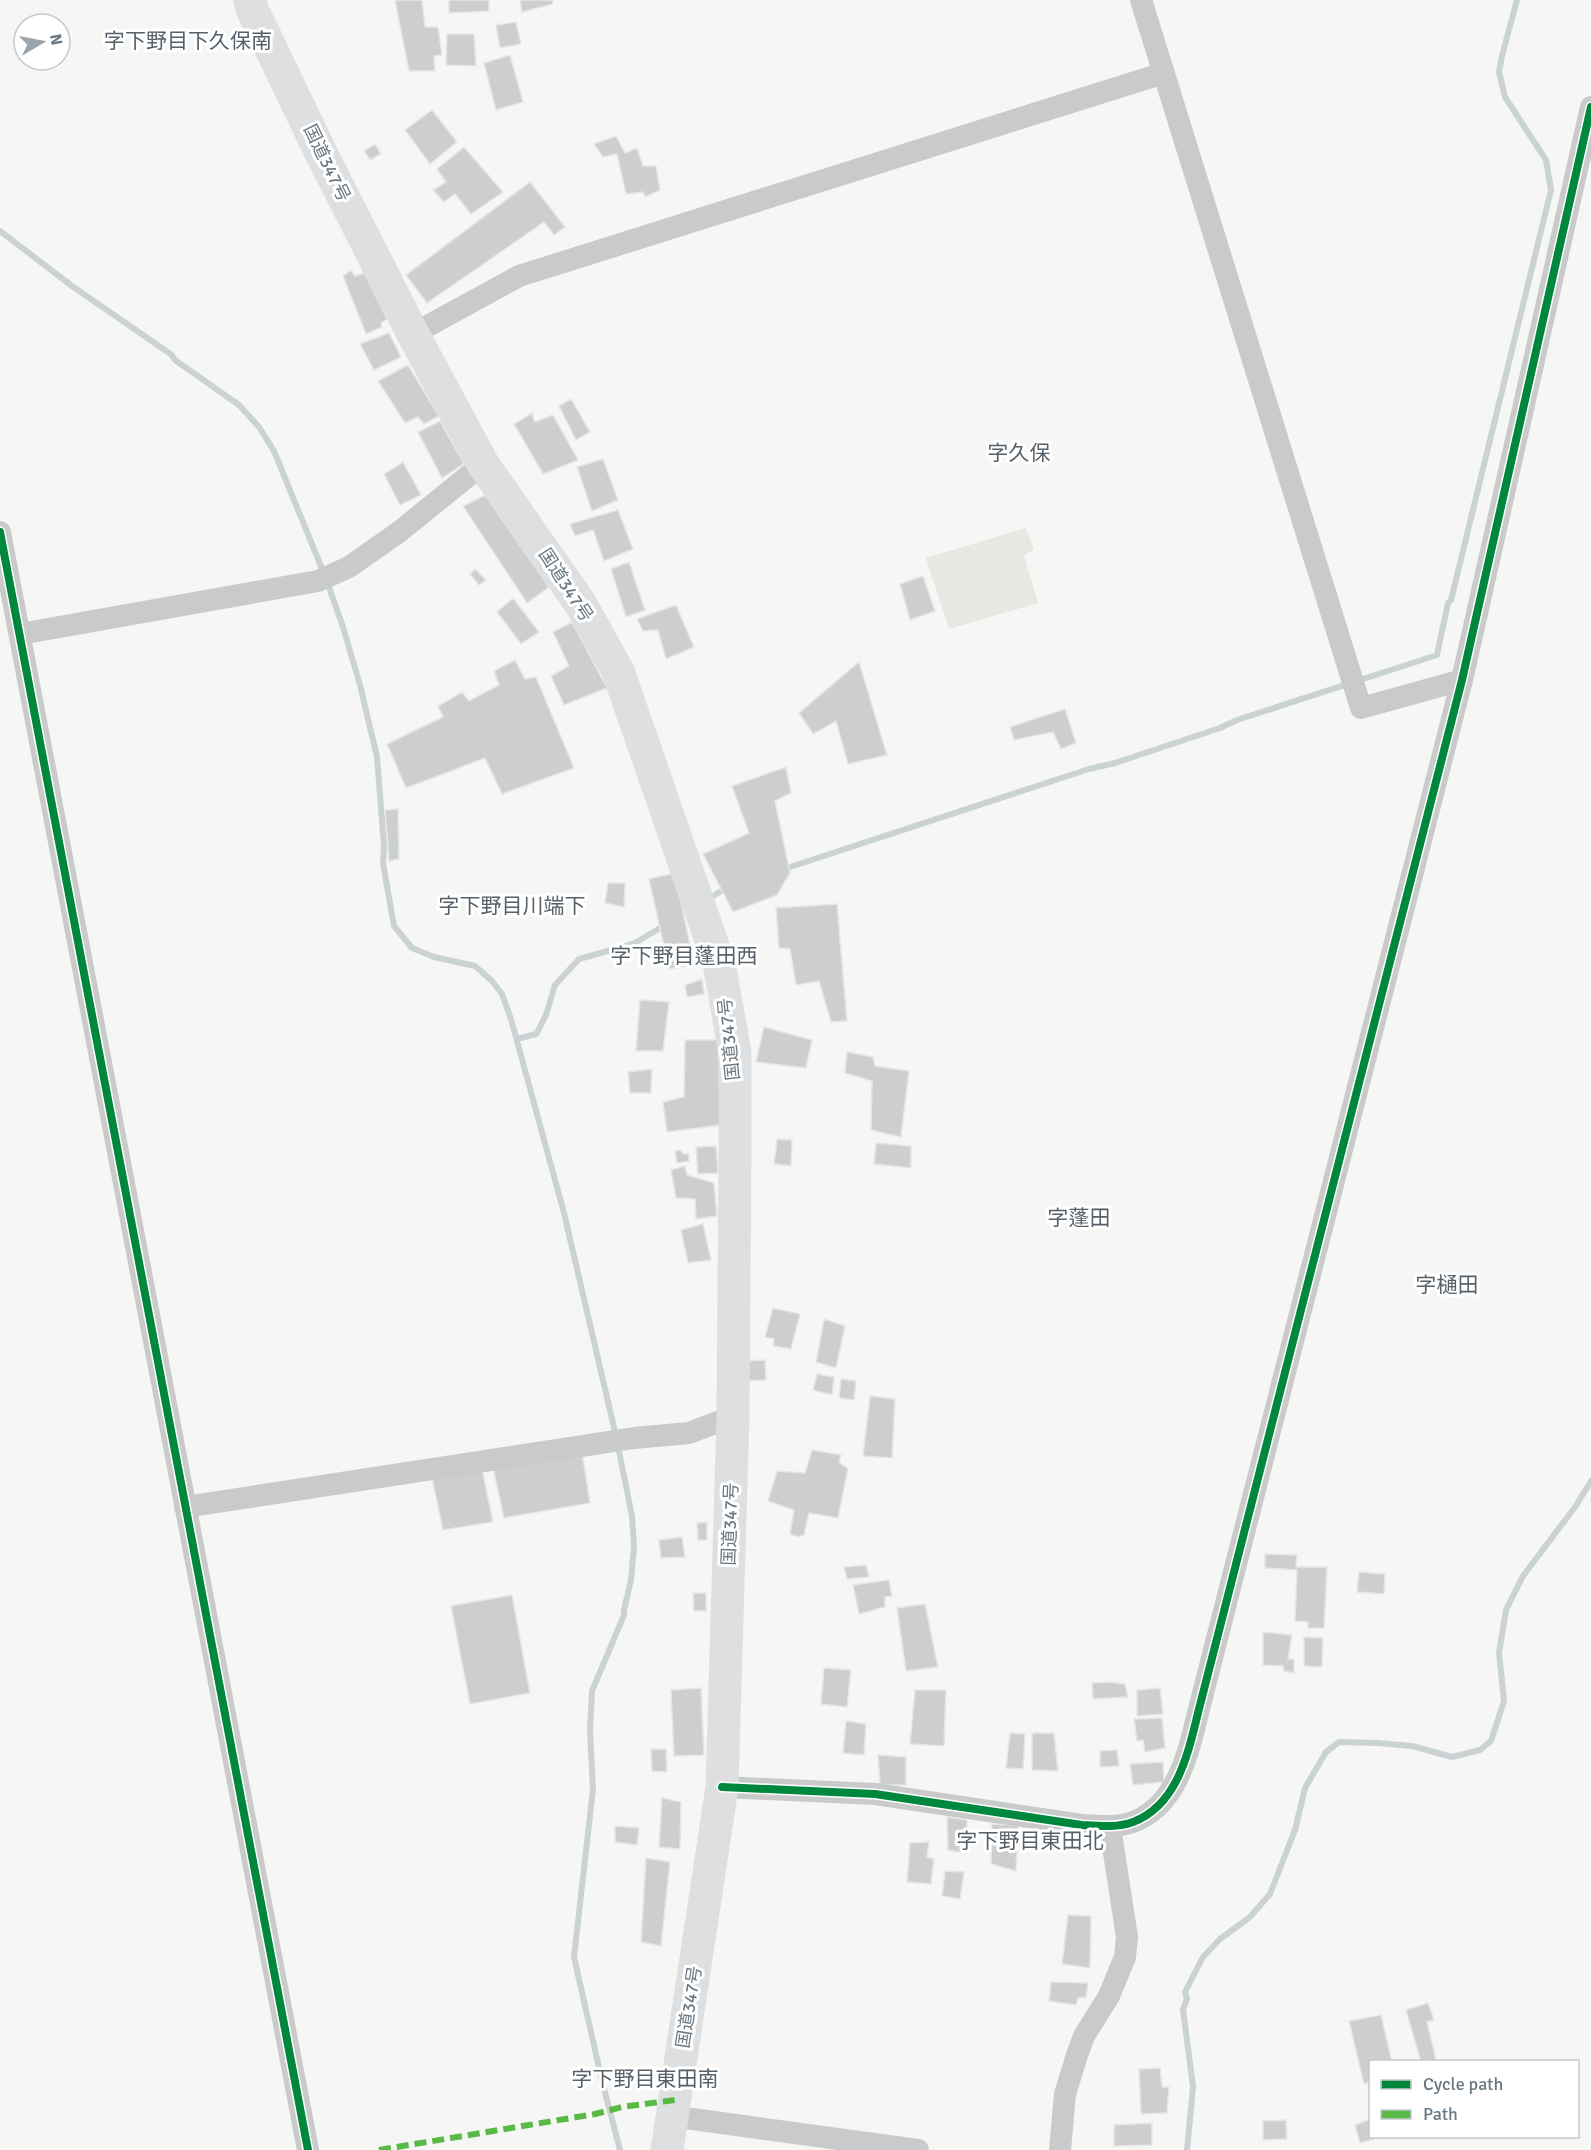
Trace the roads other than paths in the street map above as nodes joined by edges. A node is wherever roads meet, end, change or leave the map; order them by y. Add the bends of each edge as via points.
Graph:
1 (250, 0) edge
2 (1141, 0) edge
3 (1164, 73) junction
4 (1591, 107) edge
5 (413, 334) junction
6 (483, 464) junction
7 (0, 532) edge
8 (20, 634) junction
9 (1461, 680) junction
10 (733, 1416) junction
11 (185, 1507) junction
12 (722, 1787) junction
13 (1110, 1827) junction
14 (671, 2116) junction
15 (308, 2150) edge
16 (667, 2150) edge
17 (918, 2150) edge
18 (1060, 2150) edge

1 - 5 highway, 国道347号 via 320,151
2 - 3 street
3 - 5 street via 519,276
3 - 9 street via 1361,708
4 - 9 street
5 - 6 highway, 国道347号
6 - 8 street via 399,532 326,578
6 - 10 highway, 国道347号 via 580,603 618,671 719,963 735,1053
7 - 8 street
8 - 11 street
9 - 13 street via 1183,1768 1168,1794 1152,1810 1134,1822
10 - 11 street via 689,1433 634,1438
10 - 12 highway, 国道347号
11 - 15 street
12 - 13 street via 875,1794
12 - 14 highway, 国道347号
13 - 18 street via 1127,1937 1125,1957 1077,2055 1065,2094
14 - 16 highway, 国道347号
14 - 17 street

